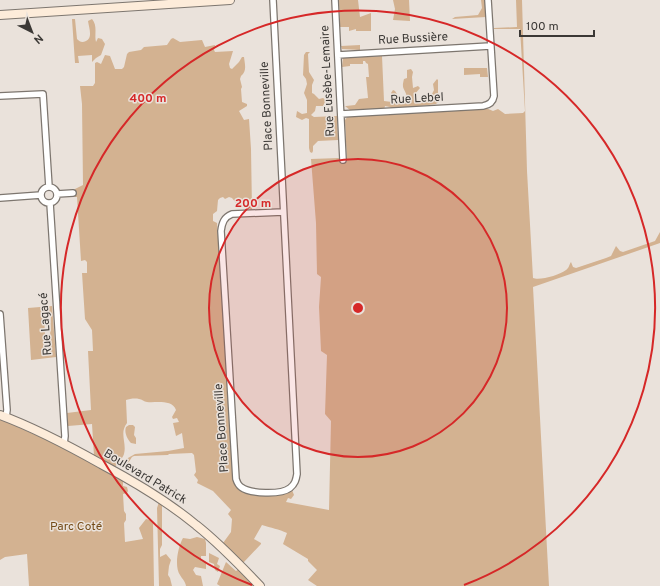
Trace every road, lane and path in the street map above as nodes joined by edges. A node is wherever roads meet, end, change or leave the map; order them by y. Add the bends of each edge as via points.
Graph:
1 (230, 0) edge
2 (273, 0) edge
3 (335, 0) edge
4 (488, 0) edge
5 (108, 4) edge
6 (0, 15) edge
7 (490, 46) junction
8 (338, 55) junction
9 (0, 96) edge
10 (341, 114) junction
11 (343, 160) dead end
12 (49, 187) junction
13 (73, 193) dead end
14 (57, 194) junction
15 (41, 195) junction
16 (0, 198) edge
17 (50, 203) junction
18 (283, 212) junction
19 (0, 314) edge
20 (3, 416) edge
21 (64, 444) junction
22 (260, 586) edge

1 - 5 street
2 - 18 street, Place Bonneville
3 - 8 street, Rue Eusèbe-Lemaire
4 - 7 street
5 - 6 street
7 - 8 street, Rue Bussière
7 - 10 street, Rue Lebel via 494,96 489,105
8 - 10 street, Rue Eusèbe-Lemaire
9 - 12 street via 43,94
10 - 11 street, Rue Eusèbe-Lemaire
12 - 14 street via 55,189
12 - 15 street via 43,190
13 - 14 street
14 - 17 street
15 - 16 street
15 - 17 street via 43,200
17 - 21 street, Rue Lagacé
18 - 18 street, Place Bonneville via 232,214 223,221 221,231 236,479 239,485 253,491 287,490 294,483 297,474
19 - 20 street via 7,410
20 - 21 street, Boulevard Patrick
21 - 22 street, Boulevard Patrick via 173,507 212,538

